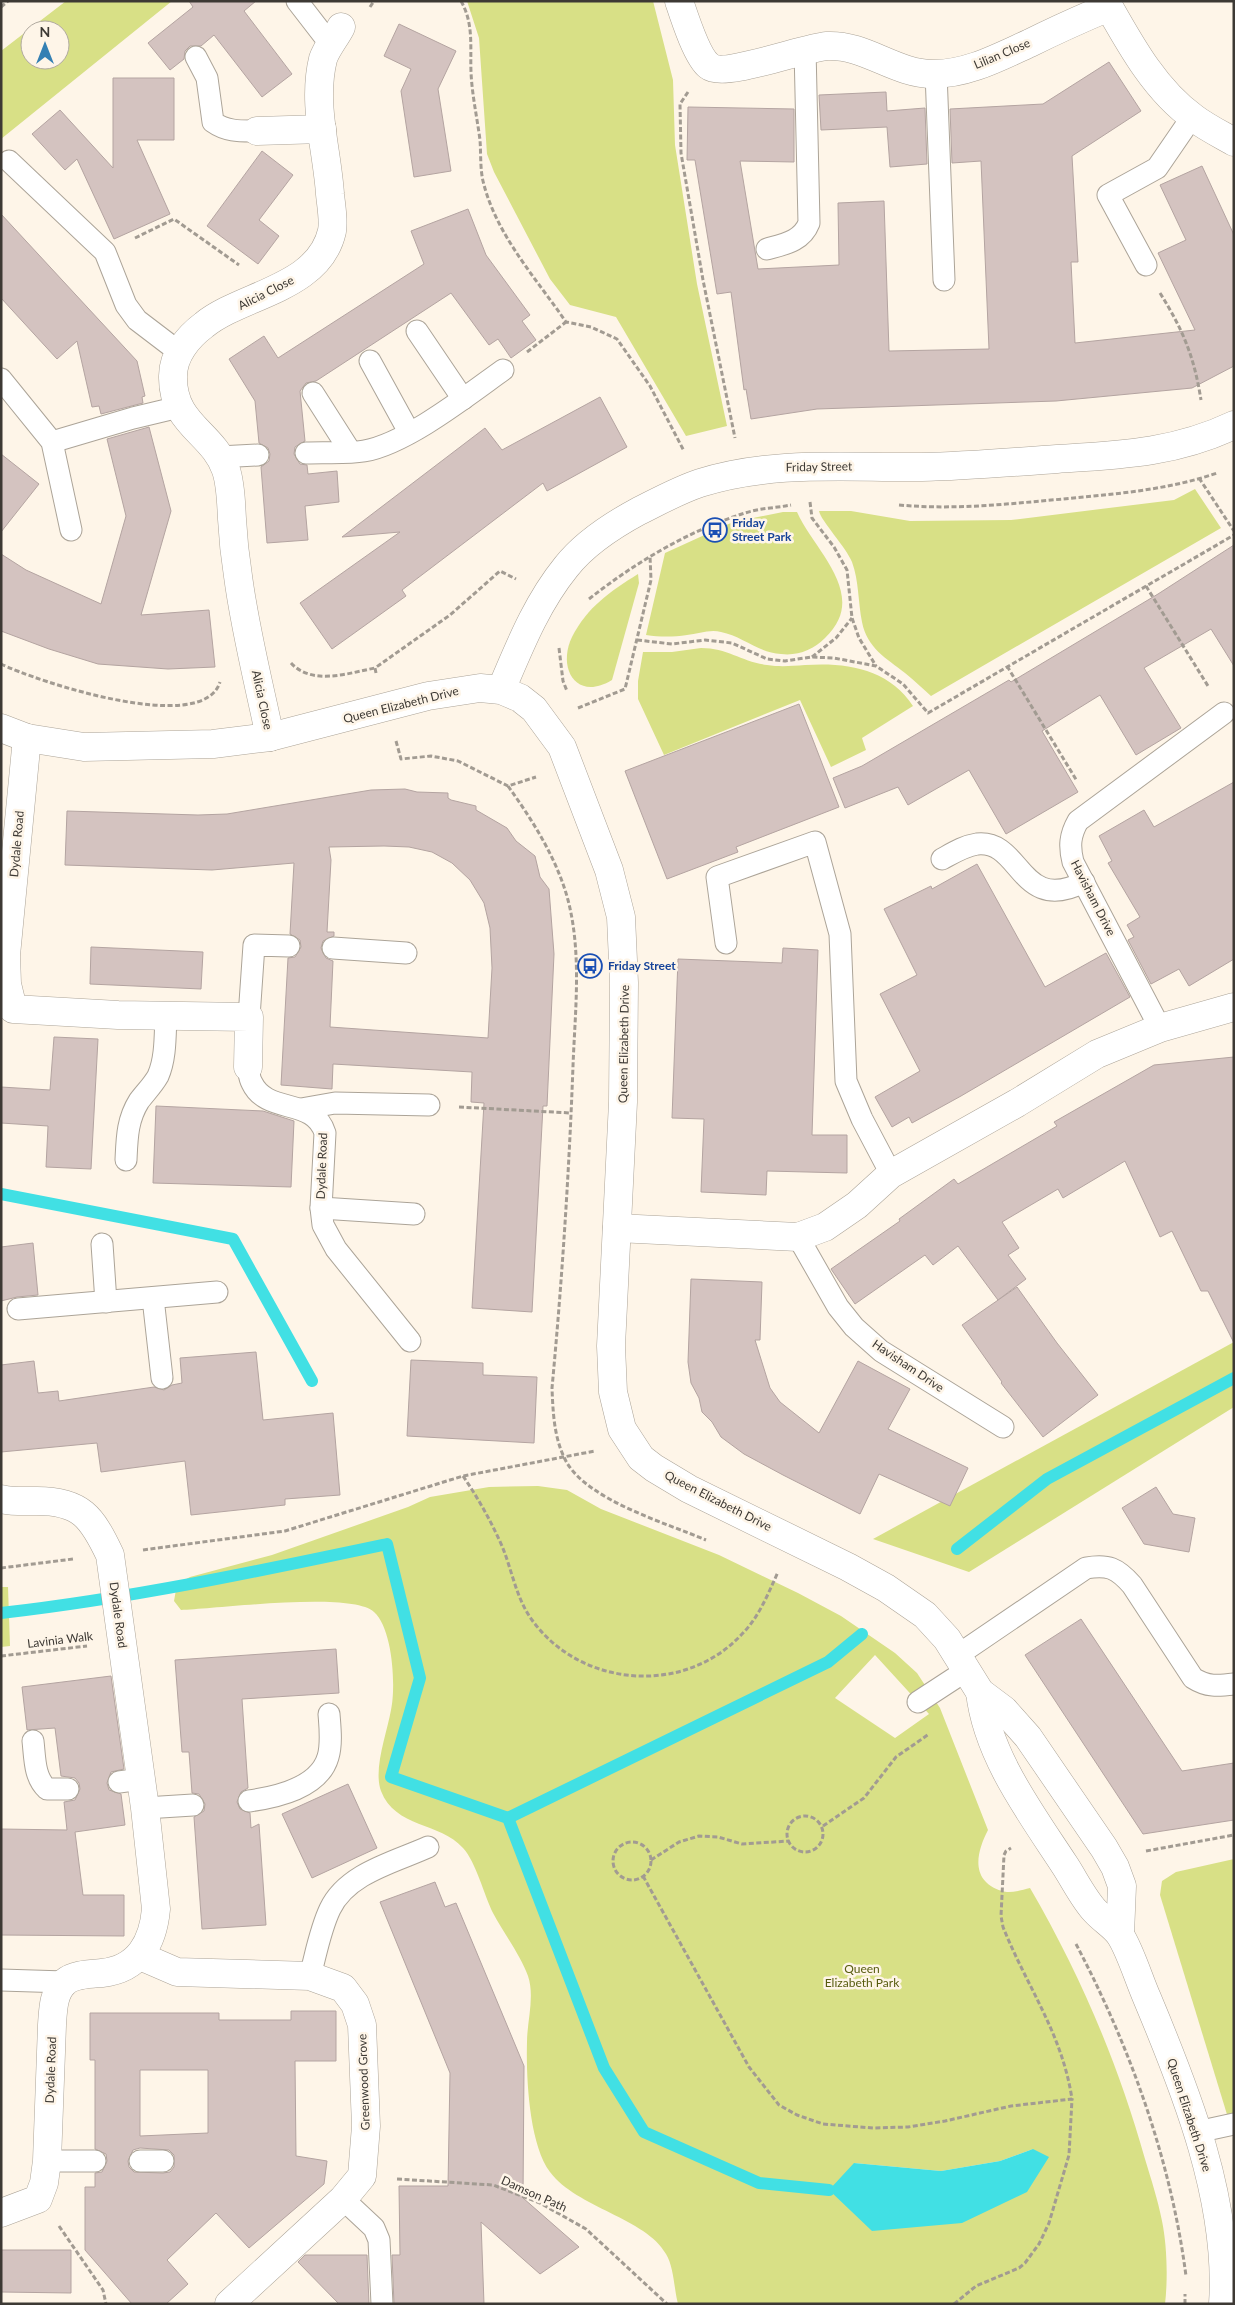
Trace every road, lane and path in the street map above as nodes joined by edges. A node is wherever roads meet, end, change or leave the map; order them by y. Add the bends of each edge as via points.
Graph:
1 (8, 1) edge
2 (297, 1) edge
3 (461, 1) edge
4 (679, 1) edge
5 (1110, 4) edge
6 (1, 7) edge
7 (336, 36) joint
8 (805, 49) junction
9 (196, 57) dead end
10 (710, 66) junction
11 (936, 73) junction
12 (1192, 117) junction
13 (322, 129) junction
14 (257, 130) joint
15 (1234, 142) edge
16 (9, 161) dead end
17 (767, 249) dead end
18 (105, 252) junction
19 (1146, 265) joint
20 (944, 280) dead end
21 (274, 290) junction
22 (566, 322) junction
23 (417, 331) dead end
24 (180, 352) junction
25 (370, 361) dead end
26 (503, 370) joint
27 (1, 380) edge
28 (313, 393) dead end
29 (463, 399) junction
30 (179, 407) junction
31 (1234, 425) edge
32 (409, 432) junction
33 (1207, 438) junction
34 (52, 442) junction
35 (1180, 445) junction
36 (350, 451) junction
37 (306, 453) dead end
38 (258, 455) dead end
39 (220, 457) junction
40 (802, 468) junction
41 (1218, 472) dead end
42 (743, 473) junction
43 (1200, 479) junction
44 (700, 483) junction
45 (803, 504) dead end
46 (810, 504) junction
47 (820, 504) dead end
48 (796, 505) dead end
49 (896, 505) dead end
50 (71, 530) dead end
51 (1234, 533) edge
52 (650, 556) junction
53 (1146, 586) junction
54 (583, 603) dead end
55 (852, 618) junction
56 (637, 640) junction
57 (253, 655) junction
58 (811, 657) junction
59 (1, 664) edge
60 (876, 666) junction
61 (1007, 666) junction
62 (375, 668) dead end
63 (501, 690) junction
64 (575, 709) dead end
65 (1224, 713) joint
66 (1, 728) edge
67 (270, 737) junction
68 (27, 738) junction
69 (508, 786) dead end
70 (1094, 809) junction
71 (942, 859) dead end
72 (1084, 882) junction
73 (726, 943) dead end
74 (289, 946) dead end
75 (333, 948) dead end
76 (406, 953) dead end
77 (1234, 1007) edge
78 (166, 1015) junction
79 (7, 1017) edge
80 (249, 1017) junction
81 (1160, 1028) junction
82 (248, 1067) joint
83 (429, 1105) joint
84 (301, 1109) junction
85 (571, 1112) junction
86 (126, 1160) dead end
87 (891, 1174) junction
88 (321, 1208) junction
89 (414, 1214) dead end
90 (617, 1228) junction
91 (798, 1237) junction
92 (102, 1244) dead end
93 (217, 1292) dead end
94 (153, 1298) junction
95 (106, 1302) junction
96 (18, 1309) dead end
97 (410, 1342) dead end
98 (162, 1378) dead end
99 (1003, 1427) dead end
100 (631, 1445) junction
101 (565, 1457) junction
102 (463, 1476) junction
103 (1, 1499) edge
104 (707, 1540) dead end
105 (110, 1555) junction
106 (771, 1566) dead end
107 (1, 1568) edge
108 (121, 1641) junction
109 (1, 1656) edge
110 (968, 1672) junction
111 (1234, 1684) edge
112 (918, 1702) dead end
113 (329, 1714) dead end
114 (934, 1730) dead end
115 (33, 1741) dead end
116 (68, 1788) dead end
117 (249, 1801) dead end
118 (193, 1805) dead end
119 (145, 1808) junction
120 (823, 1826) junction
121 (788, 1841) junction
122 (1014, 1846) dead end
123 (428, 1847) dead end
124 (651, 1860) junction
125 (643, 1876) junction
126 (1120, 1934) junction
127 (1074, 1941) dead end
128 (140, 1956) junction
129 (310, 1976) junction
130 (1, 1980) edge
131 (65, 1982) junction
132 (1072, 2098) junction
133 (1234, 2124) edge
134 (1197, 2132) junction
135 (47, 2161) junction
136 (95, 2161) dead end
137 (140, 2161) dead end
138 (163, 2161) dead end
139 (362, 2176) junction
140 (38, 2199) junction
141 (343, 2199) junction
142 (1, 2213) edge
143 (1186, 2279) dead end
144 (1186, 2287) dead end
145 (106, 2304) edge
146 (229, 2304) edge
147 (382, 2304) edge
148 (667, 2304) edge
149 (954, 2304) edge
150 (1185, 2304) edge
151 (1223, 2304) edge

1 - 6 path
2 - 7 lane
3 - 22 path via 472,34 474,104 483,180 489,199 495,217 513,247
4 - 10 street via 687,26
5 - 11 street, Lilian Close via 983,64
5 - 12 street, Lilian Close via 1130,45 1165,91
7 - 13 street, Alicia Close via 324,58 318,95
8 - 10 street, Lilian Close via 736,69 722,70
8 - 11 street, Lilian Close via 852,48 887,63
8 - 17 lane via 809,223 806,231 793,241
9 - 14 lane via 207,78 213,122 230,130
10 - 42 path via 680,104 681,153 703,280
11 - 20 lane
12 - 15 street, Lilian Close
12 - 19 lane via 1157,168 1108,195
13 - 14 street
13 - 21 street, Alicia Close via 333,229 327,246 316,260 300,275
16 - 18 lane
18 - 21 path via 174,219
18 - 24 lane via 126,305 137,320
19 - 33 path via 1181,327 1193,360
21 - 24 street, Alicia Close via 205,324 189,338
22 - 26 path
22 - 44 path via 591,327 616,339 650,386
23 - 29 lane
24 - 30 street, Alicia Close via 173,376
25 - 32 lane
26 - 29 lane
27 - 34 lane
28 - 36 lane
29 - 32 lane
30 - 34 lane
30 - 39 street, Alicia Close
31 - 33 street, Friday Street
32 - 36 lane via 364,451
33 - 35 street, Friday Street
34 - 50 lane
35 - 40 street, Friday Street via 1122,455 991,465
35 - 43 path
36 - 37 lane
38 - 39 lane
39 - 57 street, Alicia Close via 230,487 238,579
40 - 42 street, Friday Street
40 - 46 path
41 - 43 path
42 - 44 street, Friday Street
43 - 49 path via 1165,488 993,507
43 - 51 path
44 - 63 street, Friday Street via 620,522 566,567 534,615
45 - 46 path
46 - 47 path
46 - 55 path via 812,518 847,570
48 - 52 path via 739,515 698,530
51 - 53 path
52 - 54 path
52 - 56 path via 651,580
53 - 61 path
53 - 65 path
55 - 58 path via 836,638
55 - 60 path via 859,638
56 - 58 path via 672,644 705,640 732,643 767,659 785,661
56 - 64 path via 625,689
57 - 59 path via 223,661 219,686 211,695 184,705 154,705 106,698 17,672
57 - 62 path via 283,649 293,665 313,676 338,676
57 - 67 street, Alicia Close
58 - 60 path
60 - 61 path via 902,684 928,713
61 - 70 path
63 - 67 street, Queen Elizabeth Drive via 458,690
63 - 90 street, Queen Elizabeth Drive via 520,698 534,709 562,747 616,894 624,947 623,1102
65 - 70 lane, Havisham Drive
66 - 68 street, Queen Elizabeth Drive
67 - 68 street, Queen Elizabeth Drive via 213,744 84,747
68 - 79 street, Dydale Road via 6,955
69 - 85 path via 525,810 560,875 574,929 577,960
70 - 72 lane, Havisham Drive via 1078,821 1071,834 1073,862
71 - 72 lane via 963,848 990,845 1004,854 1029,880 1048,890 1062,891
72 - 81 lane, Havisham Drive
73 - 87 lane via 717,877 815,842 840,934 846,1082
74 - 80 lane, Dydale Road via 254,945
75 - 76 lane
77 - 81 street
78 - 79 street, Dydale Road
78 - 80 street, Dydale Road
78 - 86 lane via 165,1047 158,1077 133,1110
80 - 82 street, Dydale Road
81 - 87 street via 1097,1054
82 - 84 lane, Dydale Road via 252,1084 264,1096 279,1104
83 - 84 lane via 335,1103
83 - 85 path
84 - 88 lane, Dydale Road via 314,1114 326,1134
85 - 101 path via 552,1388 553,1414
87 - 91 street via 857,1205 825,1227
88 - 89 lane, Dydale Road
88 - 97 lane, Dydale Road via 323,1225 336,1249
90 - 91 street
90 - 100 street, Queen Elizabeth Drive via 611,1374 616,1410
91 - 99 lane, Havisham Drive via 838,1307 854,1327 882,1351
92 - 95 lane
93 - 94 lane
94 - 95 lane
94 - 98 lane
95 - 96 lane
100 - 101 path
100 - 110 street, Queen Elizabeth Drive via 654,1468 689,1489 886,1588 934,1624
101 - 102 path
101 - 104 path via 581,1480 597,1493
102 - 105 path via 286,1530
102 - 106 path via 491,1523 517,1591 532,1619 557,1646 579,1661 604,1671 628,1676 665,1674 724,1651 756,1618 780,1570
103 - 105 street, Dydale Road via 57,1501 76,1508 100,1534
105 - 107 path
105 - 108 street, Dydale Road
108 - 109 path, Lavinia Walk
108 - 119 street, Dydale Road via 130,1780
110 - 111 lane via 1086,1568 1102,1565 1123,1575 1132,1585 1193,1678 1214,1687
110 - 112 lane
110 - 126 street, Queen Elizabeth Drive via 987,1728 1013,1782 1095,1911
110 - 126 street, Queen Elizabeth Drive via 1028,1737 1115,1867 1122,1886
113 - 117 lane via 328,1758 322,1769 286,1795
114 - 120 path via 896,1758 864,1798
115 - 116 lane via 37,1776 42,1784 47,1789
118 - 119 lane
119 - 128 street, Dydale Road via 156,1909 148,1943
120 - 121 path via 822,1840 814,1849 797,1850
120 - 121 path via 811,1817 800,1816 787,1829
121 - 124 path via 742,1844 699,1836 679,1842
122 - 132 path via 1004,1855 1003,1927 1047,2016 1063,2058
123 - 129 lane via 366,1874 339,1895 325,1923
124 - 125 path
124 - 125 path via 647,1849 636,1842 623,1844 615,1853 614,1864 620,1874 631,1879
125 - 132 path via 749,2067 785,2108 823,2124 908,2127 1012,2106
126 - 134 street, Queen Elizabeth Drive via 1162,2033
127 - 143 path via 1104,1999 1149,2115 1180,2232
128 - 129 street, Greenwood Grove via 176,1972
128 - 131 street via 123,1967
129 - 139 street, Greenwood Grove via 343,1988 355,2004 362,2025 366,2126
130 - 131 lane
131 - 135 street, Dydale Road via 54,2005
132 - 149 path via 1069,2155 1049,2223 1039,2244 1025,2263 976,2286
133 - 134 lane
134 - 151 street, Queen Elizabeth Drive via 1211,2184 1220,2238 1224,2269
135 - 136 lane
135 - 140 street, Dydale Road
137 - 138 lane
139 - 141 street
139 - 148 path, Damson Path via 493,2185 540,2203 586,2229
140 - 142 street
140 - 145 path via 102,2290
141 - 146 street
141 - 147 lane via 374,2228 379,2240
144 - 150 path

